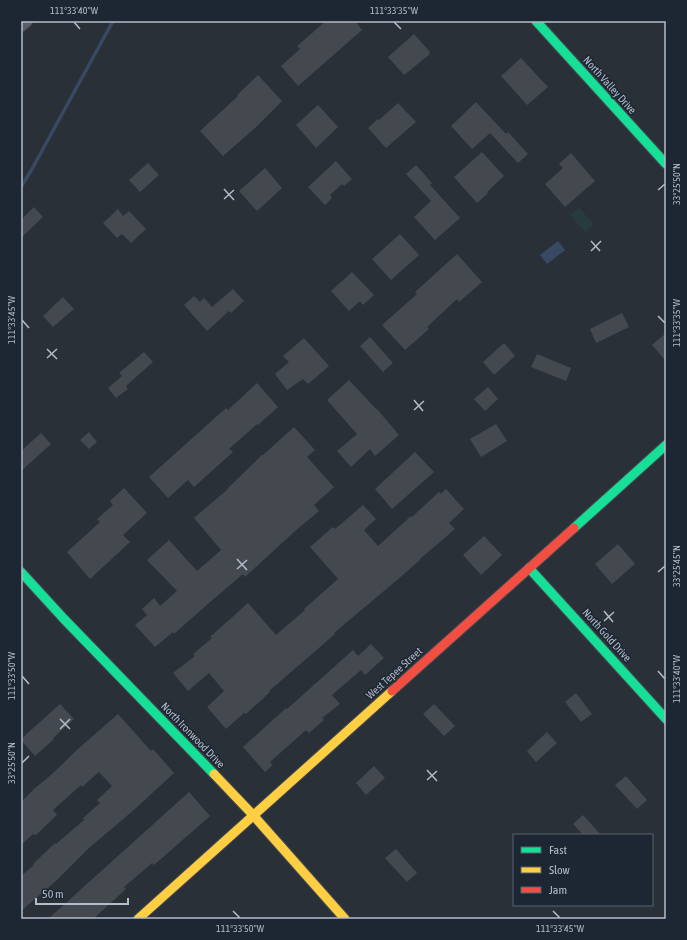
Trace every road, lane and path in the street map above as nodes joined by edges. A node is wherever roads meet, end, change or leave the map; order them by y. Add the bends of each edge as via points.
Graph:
1 (26, 21) edge
2 (536, 21) edge
3 (21, 25) edge
4 (666, 164) edge
5 (666, 444) edge
6 (529, 568) junction
7 (21, 572) edge
8 (666, 719) edge
9 (253, 815) junction
10 (138, 919) edge
11 (345, 919) edge

1 - 3 street
2 - 4 street, North Valley Drive
5 - 6 street, West Tepee Street
6 - 8 street, North Gold Drive
6 - 9 street, West Tepee Street
7 - 9 street, North Ironwood Drive
9 - 10 street, West Tepee Street
9 - 11 street, North Ironwood Drive

